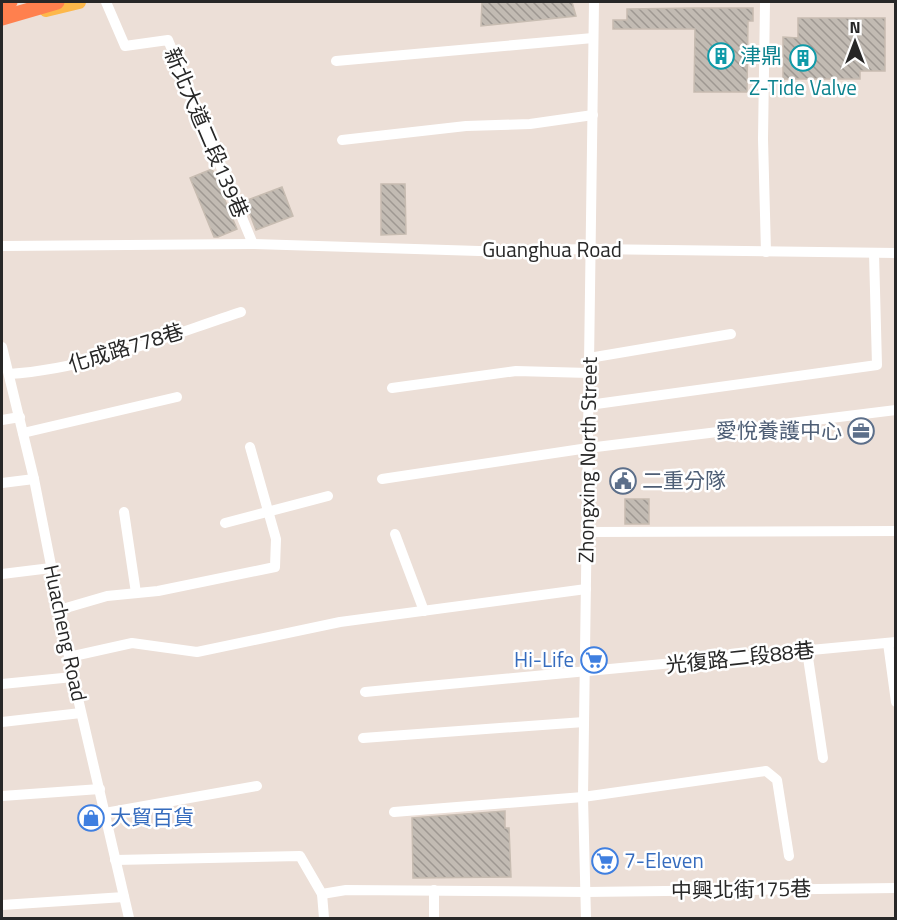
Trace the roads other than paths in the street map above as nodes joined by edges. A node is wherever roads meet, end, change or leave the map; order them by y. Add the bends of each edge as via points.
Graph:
1 (10, 2) edge
2 (56, 2) edge
3 (79, 2) edge
4 (106, 2) edge
5 (594, 2) edge
6 (765, 2) edge
7 (2, 4) edge
8 (27, 15) junction
9 (2, 18) edge
10 (2, 24) edge
11 (593, 38) junction
12 (336, 62) dead end
13 (593, 115) junction
14 (342, 140) dead end
15 (253, 244) junction
16 (2, 246) edge
17 (590, 249) junction
18 (766, 252) junction
19 (874, 253) junction
20 (896, 253) edge
21 (241, 312) dead end
22 (731, 334) dead end
23 (2, 347) edge
24 (589, 358) junction
25 (589, 373) junction
26 (9, 374) junction
27 (392, 388) dead end
28 (177, 397) dead end
29 (588, 405) junction
30 (896, 410) edge
31 (20, 417) junction
32 (2, 420) edge
33 (23, 433) junction
34 (250, 447) dead end
35 (588, 448) junction
36 (34, 479) junction
37 (382, 479) dead end
38 (2, 483) edge
39 (328, 496) dead end
40 (268, 510) junction
41 (124, 512) dead end
42 (225, 523) dead end
43 (896, 531) edge
44 (588, 532) junction
45 (395, 534) dead end
46 (51, 568) junction
47 (2, 574) edge
48 (586, 589) junction
49 (136, 593) junction
50 (59, 610) junction
51 (424, 611) junction
52 (892, 643) edge
53 (807, 651) junction
54 (69, 657) junction
55 (585, 673) junction
56 (73, 677) junction
57 (2, 684) edge
58 (365, 692) dead end
59 (896, 702) edge
60 (81, 713) junction
61 (2, 722) edge
62 (584, 722) junction
63 (363, 738) dead end
64 (823, 758) dead end
65 (257, 786) dead end
66 (100, 789) junction
67 (2, 796) edge
68 (583, 797) junction
69 (394, 812) dead end
70 (105, 813) junction
71 (789, 856) dead end
72 (115, 860) junction
73 (896, 888) edge
74 (434, 890) junction
75 (586, 892) junction
76 (322, 894) junction
77 (124, 897) junction
78 (2, 905) edge
79 (129, 918) edge
80 (324, 918) edge
81 (434, 918) edge
82 (586, 918) edge

1 - 7 highway
2 - 8 highway
2 - 9 highway
3 - 8 main road
4 - 15 street, 新北大道二段139巷 via 125,46 168,40
5 - 11 street, Zhongxing North Street
6 - 18 street
8 - 10 main road
11 - 12 street
11 - 13 street, Zhongxing North Street
13 - 14 street
13 - 17 street, Zhongxing North Street
15 - 16 street, Guanghua Road
15 - 17 street, Guanghua Road via 479,251
17 - 18 street, Guanghua Road
17 - 24 street, Zhongxing North Street
18 - 19 street, Guanghua Road
19 - 20 street, Guanghua Road
19 - 29 street via 877,365
21 - 26 street, 化成路778巷 via 49,372
22 - 24 street
23 - 26 street, Huacheng Road
24 - 25 street, Zhongxing North Street
25 - 27 street via 516,371
25 - 29 street, Zhongxing North Street
26 - 31 street, Huacheng Road
28 - 33 street
29 - 35 street, Zhongxing North Street
30 - 35 street
31 - 32 street
31 - 33 street, Huacheng Road
33 - 36 street, Huacheng Road
34 - 40 street
35 - 37 street
35 - 44 street, Zhongxing North Street
36 - 38 street
36 - 46 street, Huacheng Road
39 - 40 street
40 - 42 street
40 - 49 street via 276,539 275,567
41 - 49 street
43 - 44 street
44 - 48 street, Zhongxing North Street
45 - 51 street
46 - 47 street
46 - 50 street, Huacheng Road
48 - 51 street
48 - 55 street, Zhongxing North Street
49 - 50 street via 107,596
50 - 54 street, Huacheng Road
51 - 54 street via 340,622 197,652 132,643
52 - 53 street, 光復路二段88巷
52 - 59 street
53 - 55 street, 光復路二段88巷
53 - 64 street
54 - 56 street, Huacheng Road
55 - 58 street, 光復路二段88巷
55 - 62 street, Zhongxing North Street
56 - 57 street
56 - 60 street, Huacheng Road
60 - 61 street
60 - 66 street, Huacheng Road
62 - 63 street
62 - 68 street, Zhongxing North Street
65 - 70 street
66 - 67 street
66 - 70 street, Huacheng Road
68 - 69 street
68 - 71 street via 766,771 777,780
68 - 75 street, Zhongxing North Street
70 - 72 street, Huacheng Road
72 - 76 street via 300,856
72 - 77 street, Huacheng Road
73 - 75 street, 中興北街175巷
74 - 75 street, 中興北街175巷
74 - 76 street, 中興北街175巷 via 346,890
74 - 81 street
75 - 82 street, Zhongxing North Street
76 - 80 street
77 - 78 street
77 - 79 street, Huacheng Road

